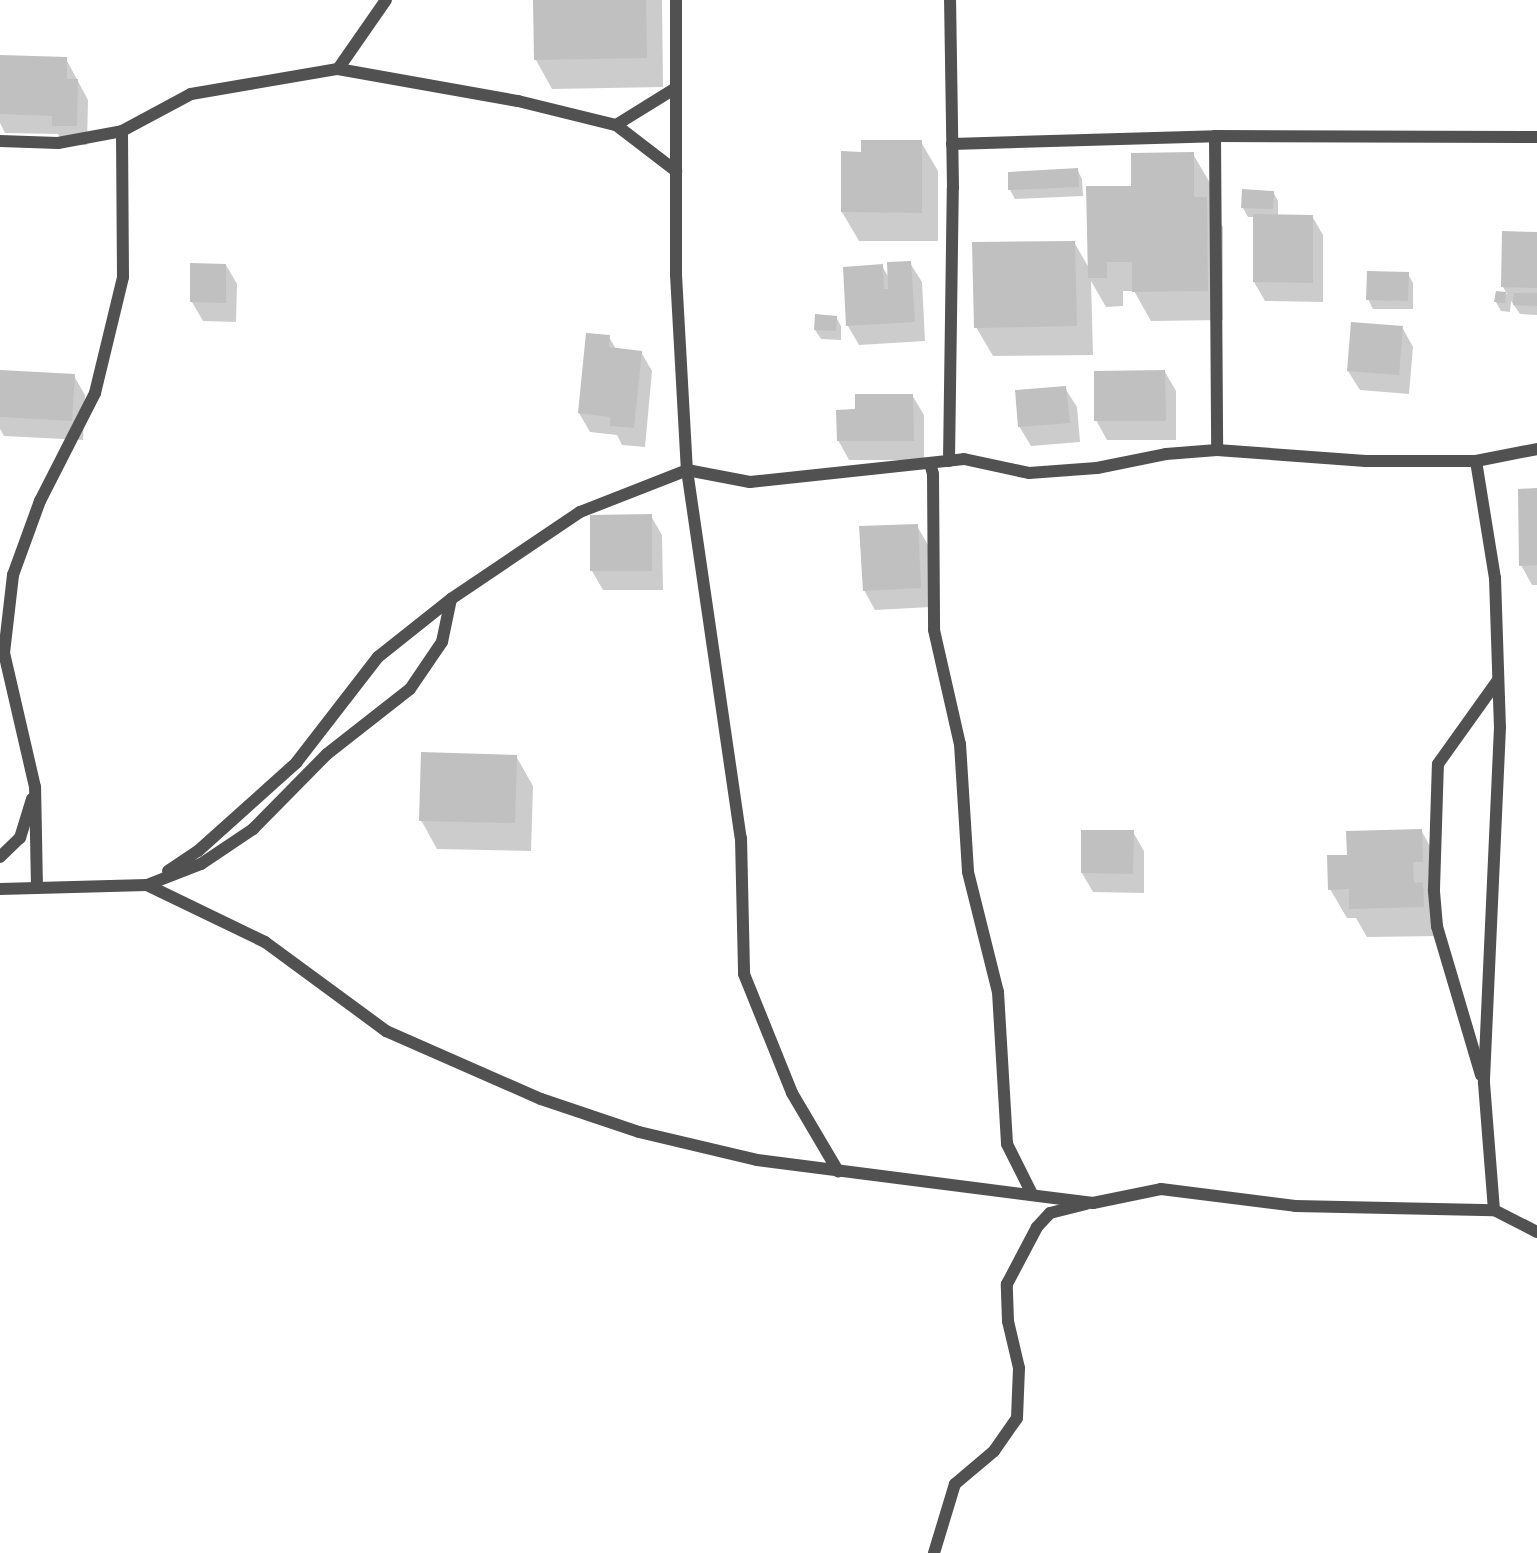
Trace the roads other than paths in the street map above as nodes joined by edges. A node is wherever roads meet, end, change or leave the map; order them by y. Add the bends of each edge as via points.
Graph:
1 (386, 0) edge
2 (676, 0) edge
3 (950, 0) edge
4 (338, 69) junction
5 (676, 88) junction
6 (616, 125) junction
7 (122, 131) junction
8 (1215, 136) junction
9 (1537, 137) edge
10 (0, 141) edge
11 (952, 144) junction
12 (676, 171) junction
13 (1537, 449) edge
14 (1217, 450) junction
15 (949, 461) junction
16 (1476, 461) junction
17 (930, 463) junction
18 (687, 470) junction
19 (451, 599) junction
20 (1498, 680) junction
21 (35, 787) junction
22 (0, 857) edge
23 (147, 885) junction
24 (37, 888) junction
25 (0, 889) edge
26 (1484, 1083) junction
27 (838, 1171) junction
28 (1032, 1194) junction
29 (1093, 1203) junction
30 (1494, 1210) junction
31 (1537, 1232) edge
32 (934, 1553) edge

1 - 4 street
2 - 5 street
3 - 11 street
4 - 6 street via 518,101
4 - 7 street via 191,94
5 - 6 street
5 - 12 street
6 - 12 street
7 - 10 street via 58,143
7 - 21 street via 123,277 95,393 40,501 13,575 4,653
8 - 9 street
8 - 11 street
8 - 14 street
11 - 15 street
12 - 18 street via 676,275
13 - 16 street
14 - 15 street via 1166,454 1097,468 1029,473 964,459
14 - 16 street via 1366,461
15 - 17 street
16 - 20 street via 1495,578
17 - 18 street via 750,482
17 - 28 street via 934,630 960,744 968,872 999,992 1007,1144
18 - 19 street via 580,512
18 - 27 street via 741,838 744,974 792,1093
19 - 23 street via 378,657 296,763 198,851
19 - 23 street via 442,642 410,689 327,754 254,829 201,864
20 - 26 street via 1500,727
20 - 26 street via 1438,764 1434,889 1437,926
21 - 22 street via 20,838
21 - 24 street
23 - 24 street
23 - 27 street via 265,942 386,1030 541,1099 639,1132 757,1160
24 - 25 street
26 - 30 street
27 - 28 street
28 - 29 street
29 - 30 street via 1161,1190 1295,1206
29 - 32 street via 1050,1213 1037,1227 1007,1284 1008,1321 1019,1368 1017,1418 994,1451 955,1484
30 - 31 street

